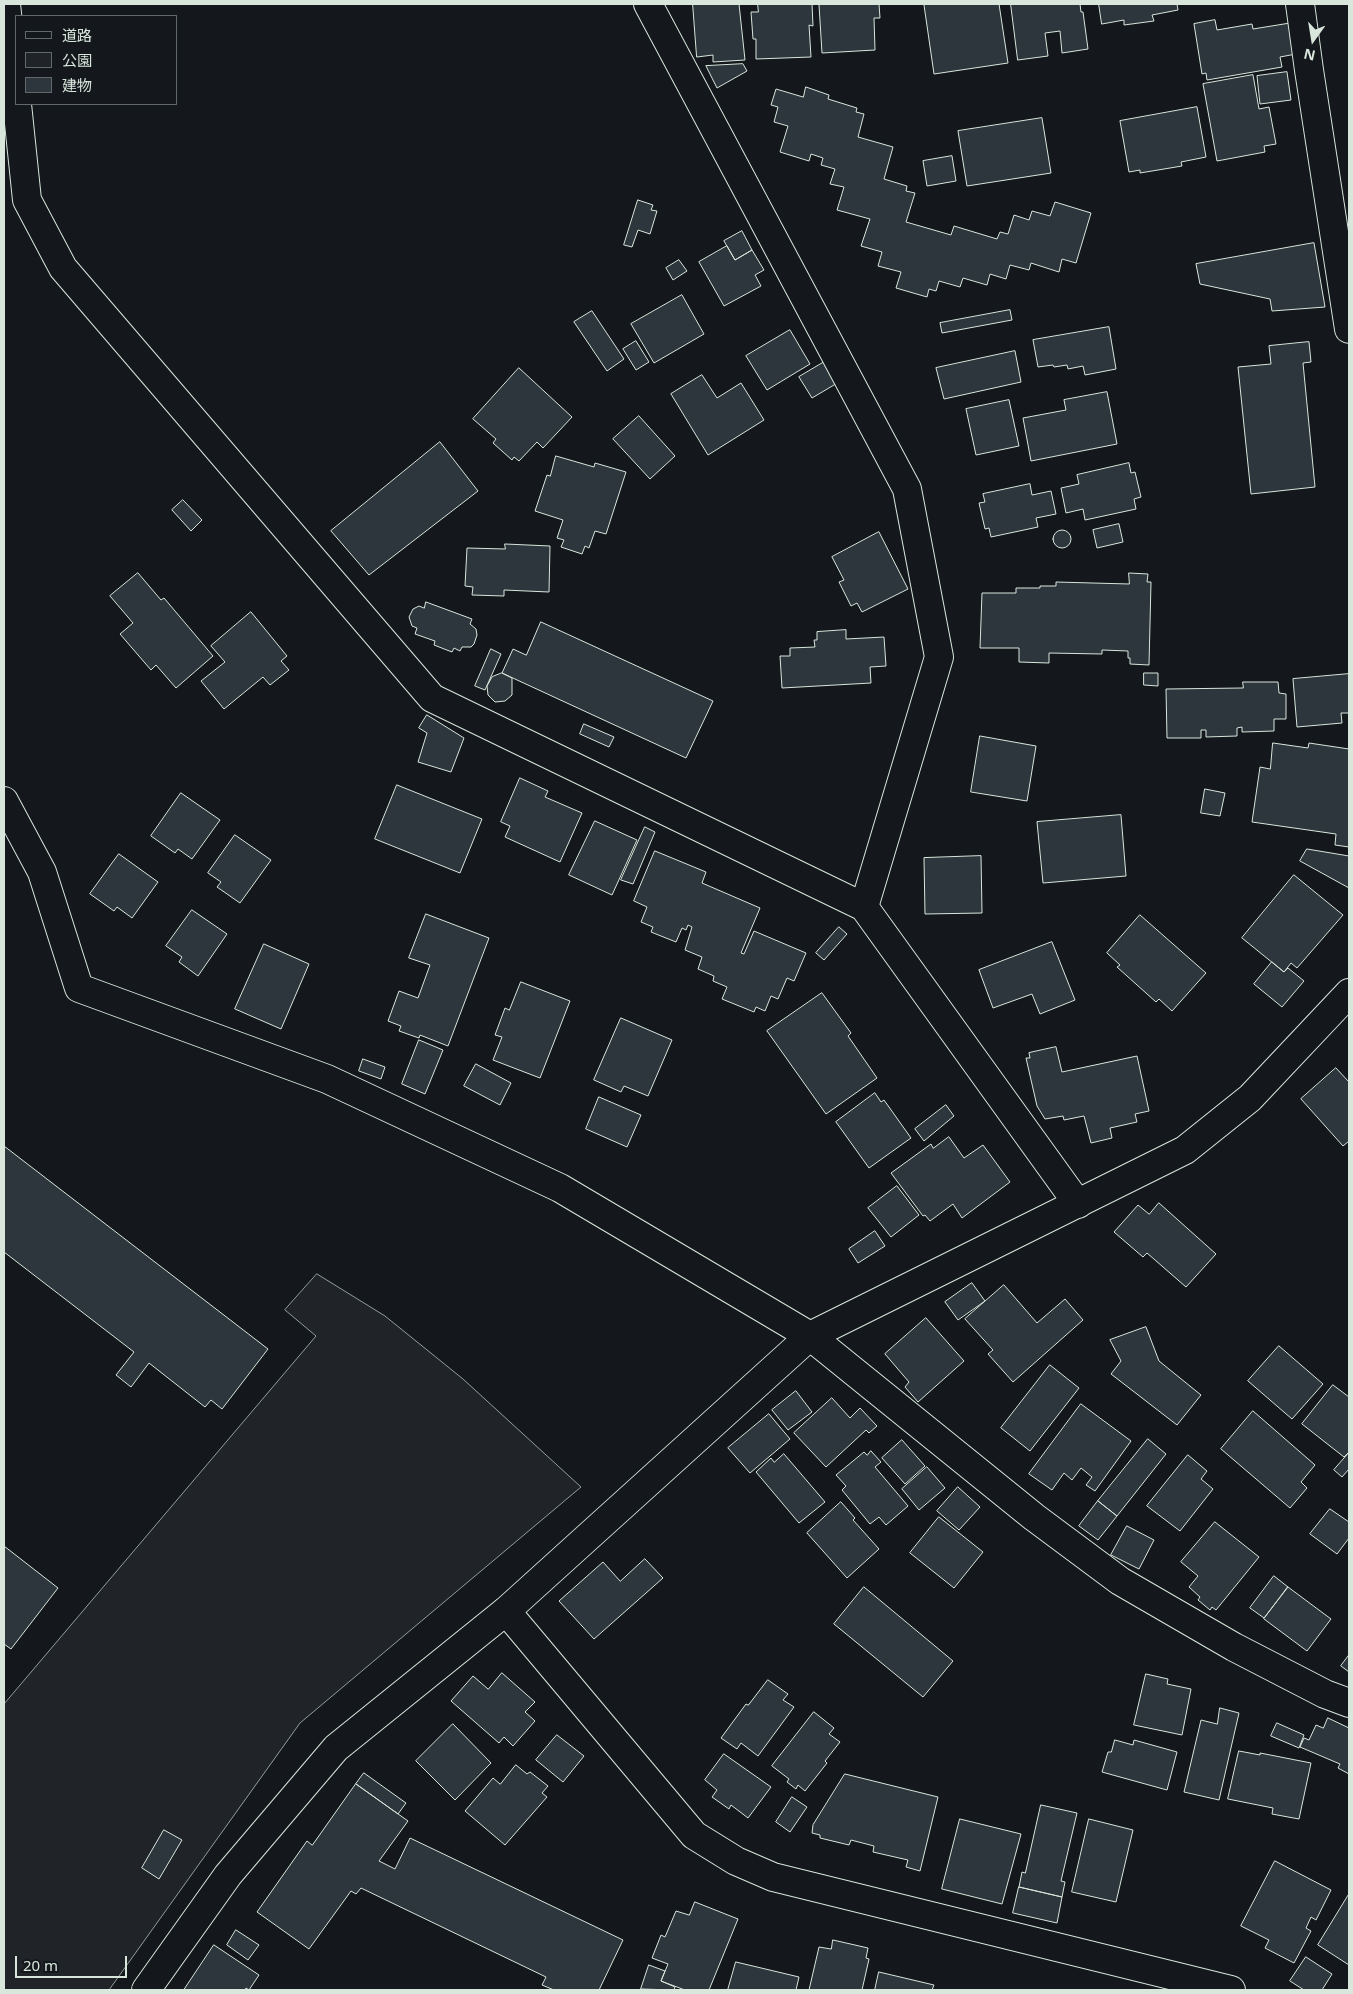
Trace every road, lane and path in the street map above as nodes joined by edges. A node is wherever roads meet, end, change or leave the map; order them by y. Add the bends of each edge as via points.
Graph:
1 (6, 4) edge
2 (648, 4) edge
3 (1300, 4) edge
4 (15, 88) edge
5 (17, 105) edge
6 (1349, 329) edge
7 (4, 801) edge
8 (864, 908) junction
9 (1349, 993) edge
10 (1078, 1204) junction
11 (810, 1336) junction
12 (506, 1611) junction
13 (1349, 1703) edge
14 (146, 1990) edge
15 (1231, 1990) edge

1 - 4 street
2 - 8 street via 907,489 939,657
3 - 6 street
5 - 8 street via 27,200 63,268 432,698
7 - 11 street via 42,872 79,988 326,1078 560,1188
8 - 10 street
9 - 10 street via 1250,1098 1185,1150
10 - 11 street
11 - 12 street
11 - 13 street via 1034,1517 1120,1580 1234,1648
12 - 14 street via 336,1748 228,1875
12 - 15 street via 694,1835 736,1861 772,1877

